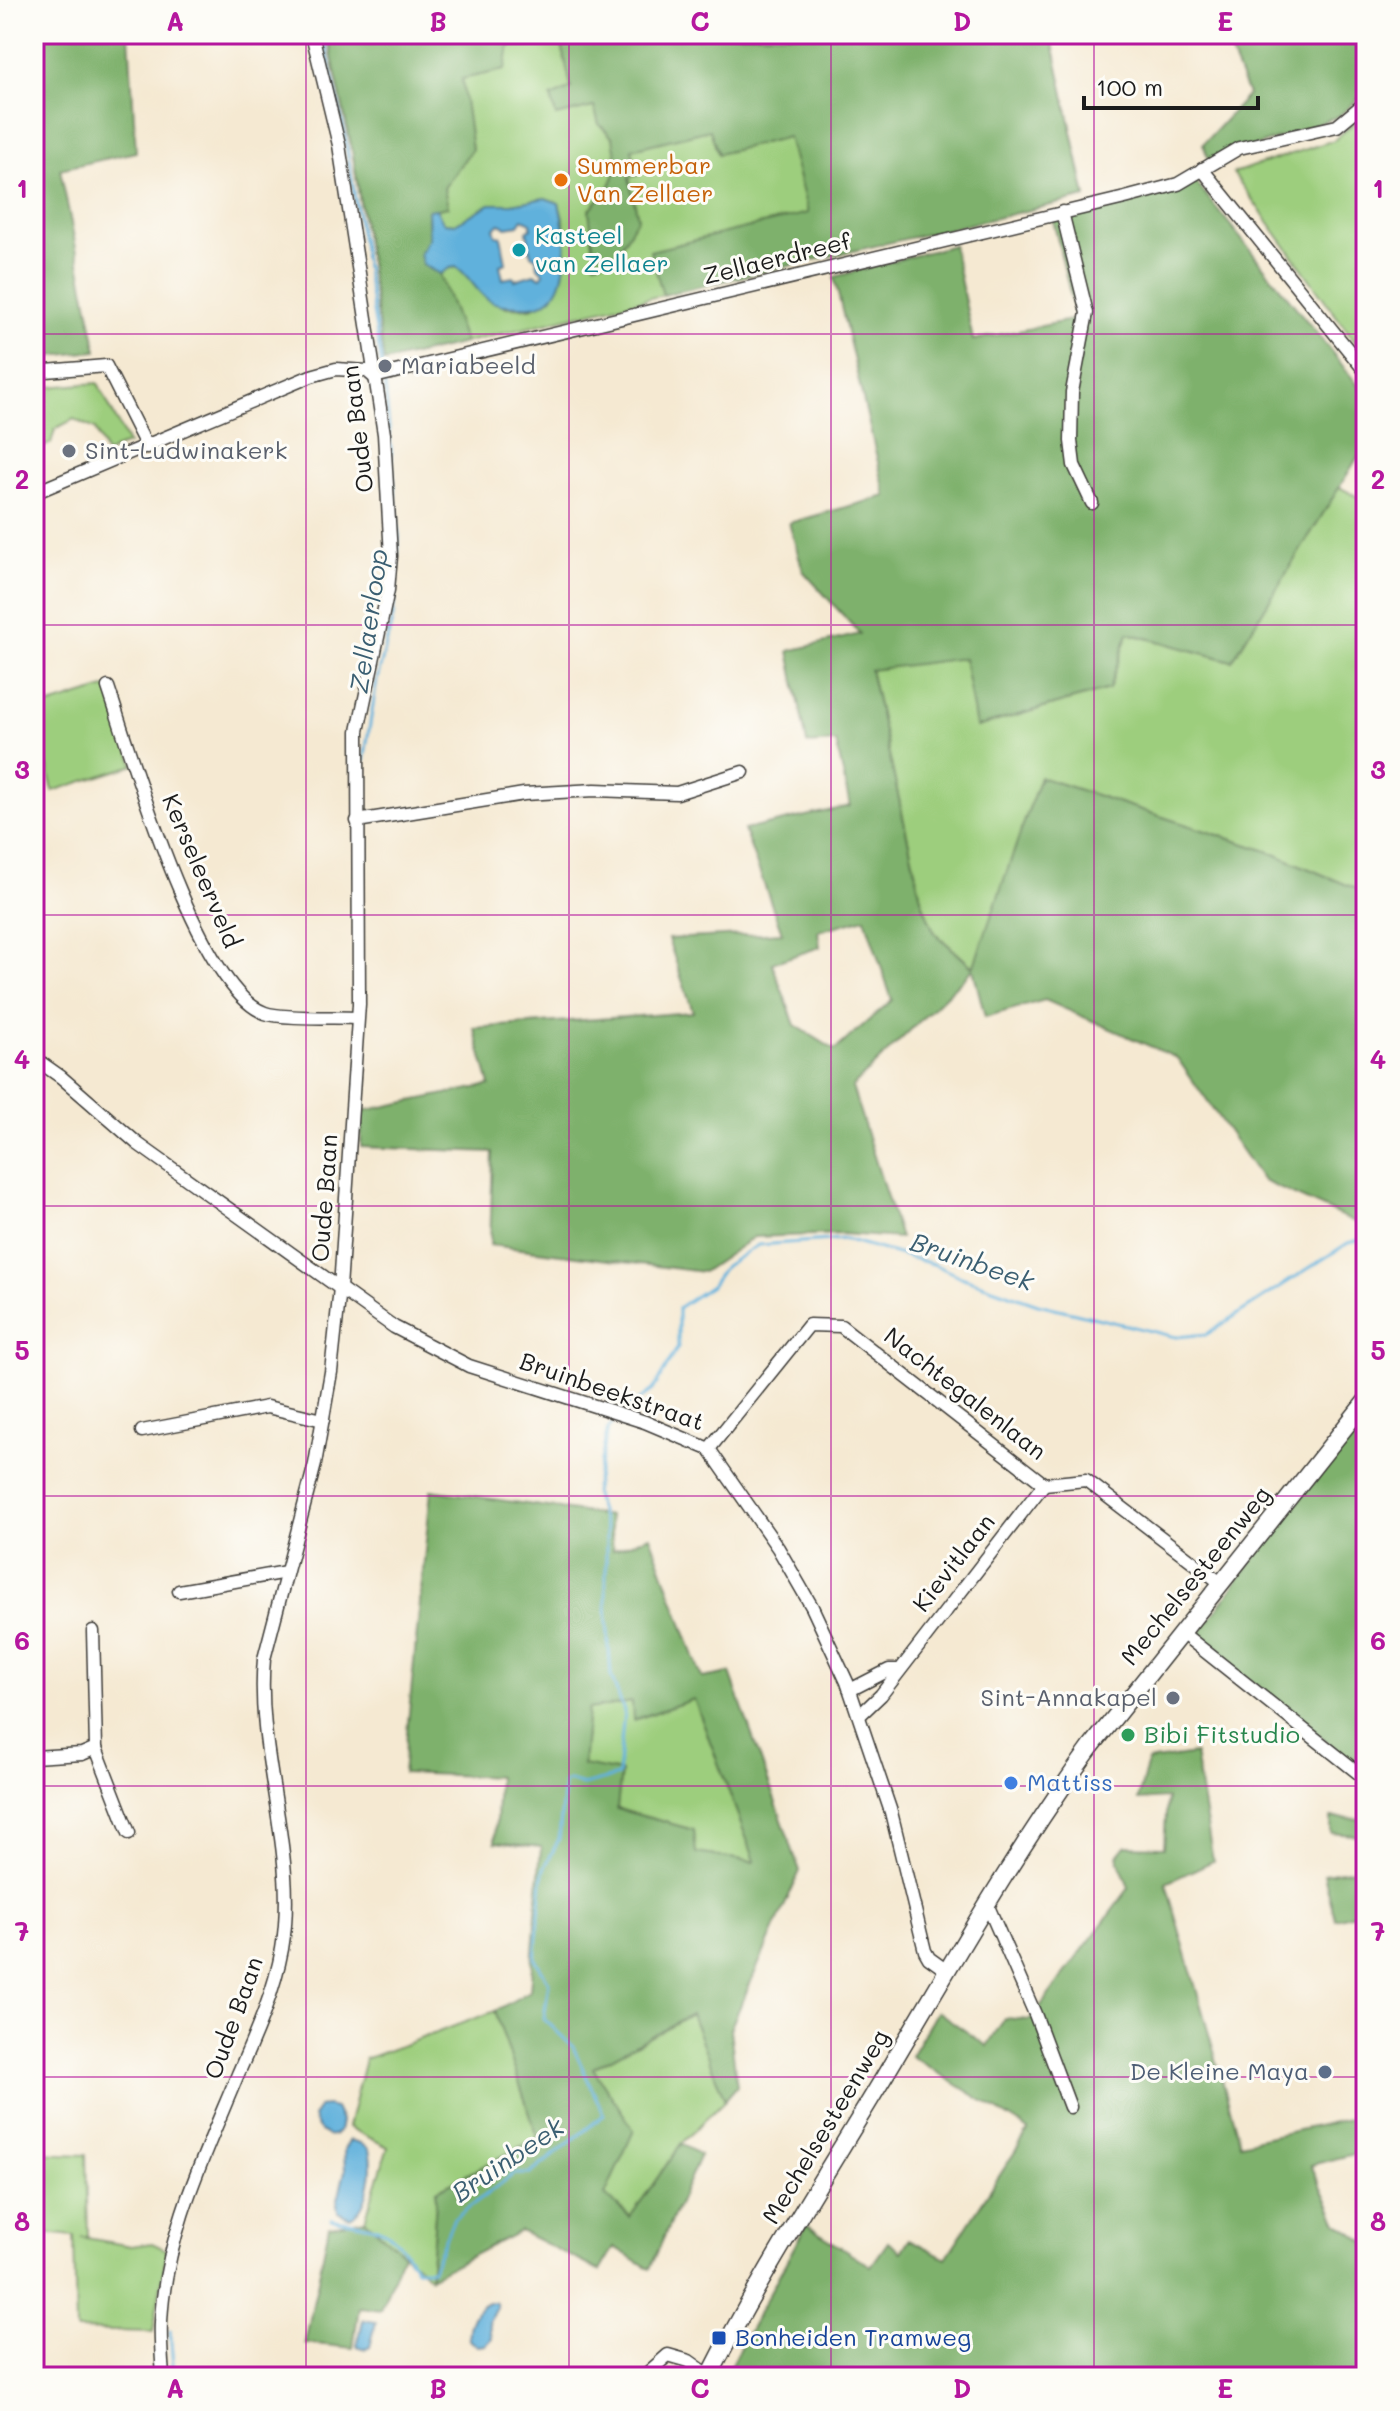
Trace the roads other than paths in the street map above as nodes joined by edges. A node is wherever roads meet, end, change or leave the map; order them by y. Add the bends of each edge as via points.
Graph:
1 (312, 34) edge
2 (1366, 102) edge
3 (1202, 169) junction
4 (1062, 212) junction
5 (34, 372) edge
6 (1366, 372) edge
7 (374, 377) junction
8 (147, 447) junction
9 (34, 493) edge
10 (1092, 503) dead end
11 (108, 687) dead end
12 (743, 772) dead end
13 (357, 821) junction
14 (357, 1018) junction
15 (34, 1058) edge
16 (34, 1069) edge
17 (61, 1077) junction
18 (340, 1288) junction
19 (1366, 1401) edge
20 (323, 1420) junction
21 (142, 1431) dead end
22 (709, 1449) junction
23 (1044, 1484) junction
24 (286, 1572) junction
25 (1222, 1584) junction
26 (179, 1591) dead end
27 (93, 1631) dead end
28 (1182, 1633) junction
29 (898, 1670) junction
30 (850, 1690) junction
31 (860, 1715) junction
32 (96, 1748) junction
33 (34, 1757) edge
34 (1366, 1779) edge
35 (129, 1833) dead end
36 (987, 1904) junction
37 (947, 1971) junction
38 (1070, 2107) dead end
39 (710, 2376) edge
40 (163, 2377) edge
41 (643, 2377) edge

1 - 7 street, Oude Baan via 339,145
2 - 3 street, Zellaerdreef via 1337,126 1239,148
3 - 4 street, Zellaerdreef via 1178,184
3 - 6 street
4 - 7 street, Zellaerdreef
4 - 10 street via 1087,313 1072,392 1071,433 1074,465
5 - 8 street via 106,366
7 - 8 street, Zellaerdreef via 367,371 336,369
7 - 13 street, Oude Baan via 384,434 391,556 358,731
8 - 9 street, Zellaerdreef
11 - 14 street, Kerseleerveld via 169,861 219,968 247,1002 266,1013
12 - 13 street via 677,793 524,794
13 - 14 street, Oude Baan
14 - 18 street, Oude Baan
15 - 17 street, Bruinbeekstraat
16 - 17 street, Bruinbeekstraat
17 - 18 street, Bruinbeekstraat via 138,1144
18 - 20 street, Oude Baan
18 - 22 street, Bruinbeekstraat via 394,1327 469,1366 645,1422
19 - 25 street, Mechelsesteenweg
20 - 21 street via 267,1407
20 - 24 street, Oude Baan
22 - 23 street, Nachtegalenlaan via 809,1325 841,1326
22 - 30 street, Bruinbeekstraat via 778,1548
23 - 25 street, Nachtegalenlaan via 1086,1480
23 - 29 street, Kievitlaan
24 - 26 street
24 - 40 street, Oude Baan via 263,1674 285,1889 284,1936 263,2016 197,2172 177,2234 161,2324
25 - 28 street, Mechelsesteenweg
27 - 32 street
28 - 34 street
28 - 36 street, Mechelsesteenweg via 1050,1803
29 - 30 street
29 - 31 street, Kievitlaan
30 - 31 street, Bruinbeekstraat
31 - 37 street, Bruinbeekstraat via 891,1812 925,1951
32 - 33 street
32 - 35 street
36 - 37 street, Mechelsesteenweg
36 - 38 street
37 - 39 street, Mechelsesteenweg
39 - 41 street via 689,2361 668,2355

